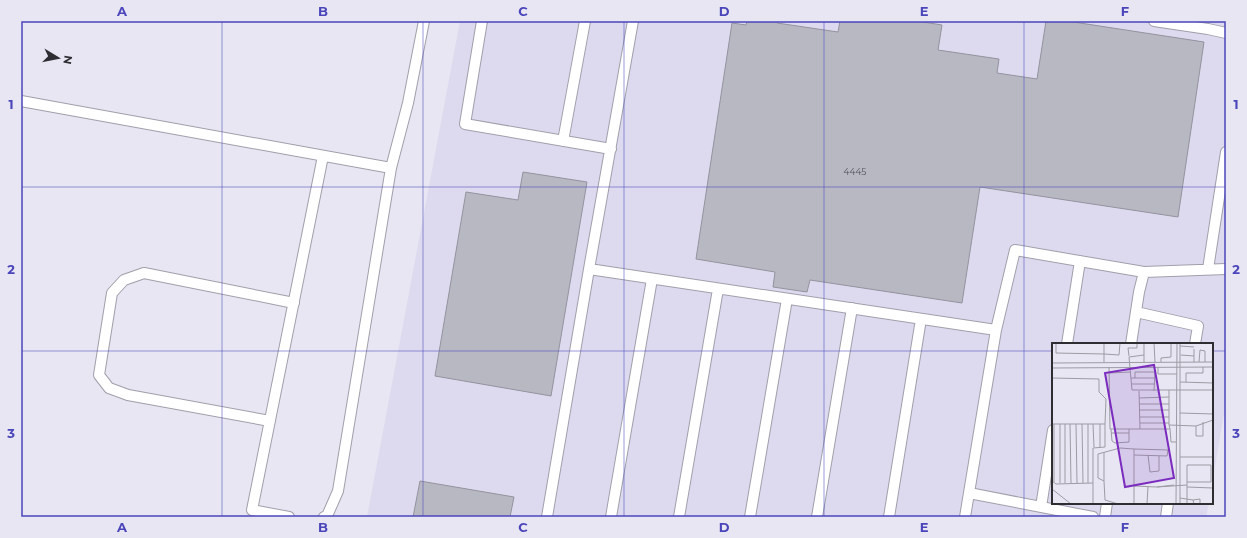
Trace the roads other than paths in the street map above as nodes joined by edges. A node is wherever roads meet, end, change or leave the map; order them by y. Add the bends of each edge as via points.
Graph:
1 (424, 21) edge
2 (482, 21) edge
3 (585, 21) edge
4 (634, 21) edge
5 (1154, 21) edge
6 (1226, 34) edge
7 (21, 101) edge
8 (564, 141) junction
9 (611, 149) junction
10 (1226, 152) edge
11 (323, 156) junction
12 (391, 168) junction
13 (1080, 261) junction
14 (589, 269) junction
15 (1208, 269) junction
16 (1226, 269) edge
17 (1144, 272) junction
18 (652, 279) junction
19 (718, 288) junction
20 (787, 299) junction
21 (294, 303) junction
22 (852, 308) junction
23 (1136, 312) junction
24 (922, 319) junction
25 (996, 330) junction
26 (1067, 343) edge
27 (1131, 343) edge
28 (1195, 343) edge
29 (270, 421) junction
30 (1052, 437) edge
31 (969, 493) junction
32 (1107, 504) edge
33 (1168, 504) edge
34 (1042, 507) junction
35 (289, 517) edge
36 (324, 517) edge
37 (547, 517) edge
38 (611, 517) edge
39 (679, 517) edge
40 (750, 517) edge
41 (817, 517) edge
42 (888, 517) edge
43 (966, 517) edge
44 (1093, 517) edge
45 (1105, 517) edge
46 (1166, 517) edge

1 - 12 lane via 408,103
2 - 8 lane via 465,124
3 - 8 lane
4 - 9 lane
5 - 6 lane
7 - 11 lane
8 - 9 lane
9 - 14 lane
10 - 15 lane
11 - 12 lane
11 - 21 lane
12 - 36 lane via 338,491 327,516
13 - 17 lane
13 - 25 lane via 1015,250
13 - 26 lane
14 - 18 lane
14 - 37 lane
15 - 16 lane
15 - 17 lane
17 - 23 lane
18 - 19 lane
18 - 38 lane
19 - 20 lane
19 - 39 lane
20 - 22 lane
20 - 40 lane
21 - 29 lane
21 - 29 lane via 144,273 124,280 112,293 99,375 109,388 128,395
22 - 24 lane
22 - 41 lane
23 - 27 lane
23 - 28 lane via 1198,326
24 - 25 lane
24 - 42 lane
25 - 31 lane
29 - 35 lane via 252,510
30 - 34 lane
31 - 34 lane
31 - 43 lane
32 - 45 lane
33 - 46 lane
34 - 44 lane

